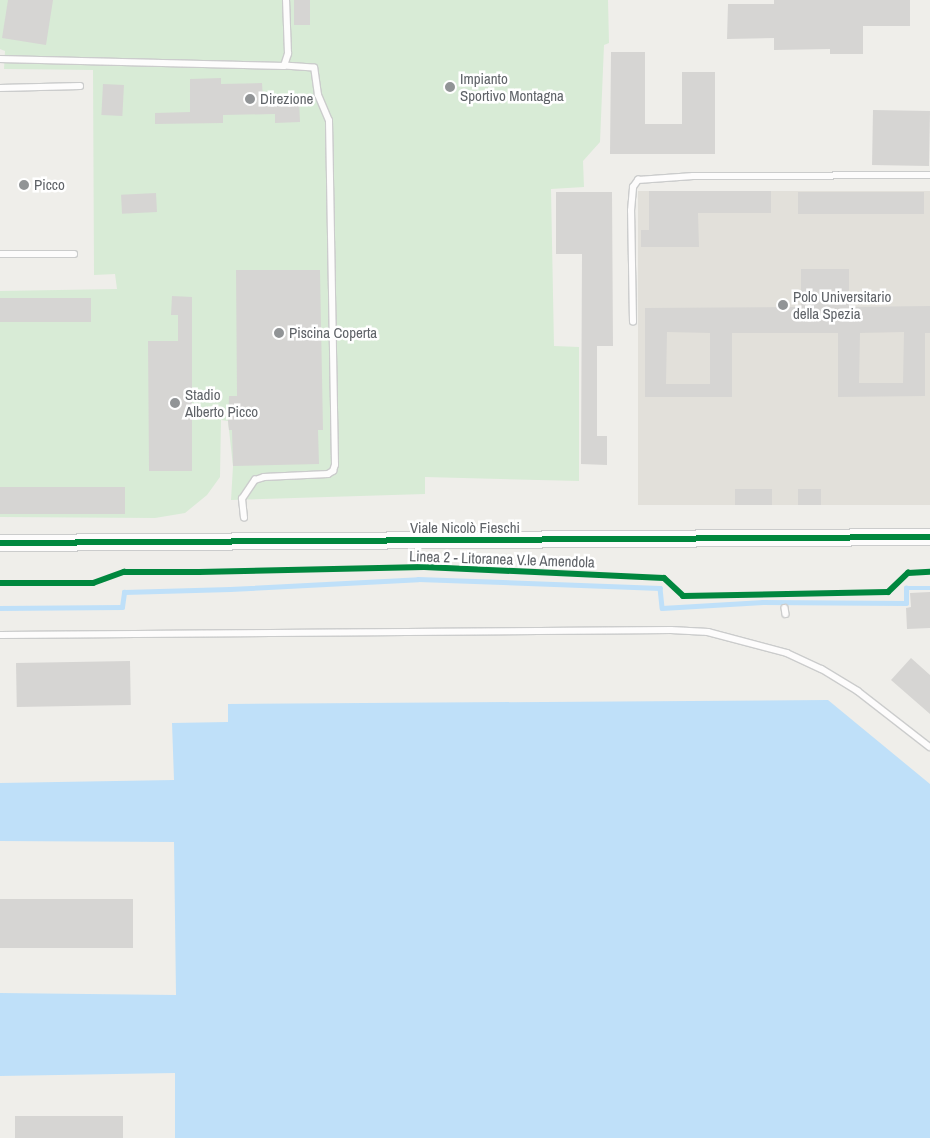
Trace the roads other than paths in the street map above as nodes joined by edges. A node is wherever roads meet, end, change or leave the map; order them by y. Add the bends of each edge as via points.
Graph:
1 (286, 0) edge
2 (0, 59) edge
3 (284, 66) junction
4 (80, 86) dead end
5 (0, 88) edge
6 (930, 175) edge
7 (0, 254) edge
8 (74, 254) dead end
9 (633, 322) dead end
10 (244, 518) dead end
11 (930, 537) edge
12 (0, 543) edge
13 (0, 635) edge
14 (930, 747) edge

1 - 3 lane via 288,54
2 - 3 lane
3 - 10 lane via 314,68 318,95 329,121 335,465 328,474 264,476 255,480 242,499
4 - 5 lane
6 - 9 lane via 693,176 638,180 631,211
7 - 8 lane
11 - 12 main road, Viale Nicolò Fieschi
13 - 14 lane via 708,632 787,653 822,669 873,702

